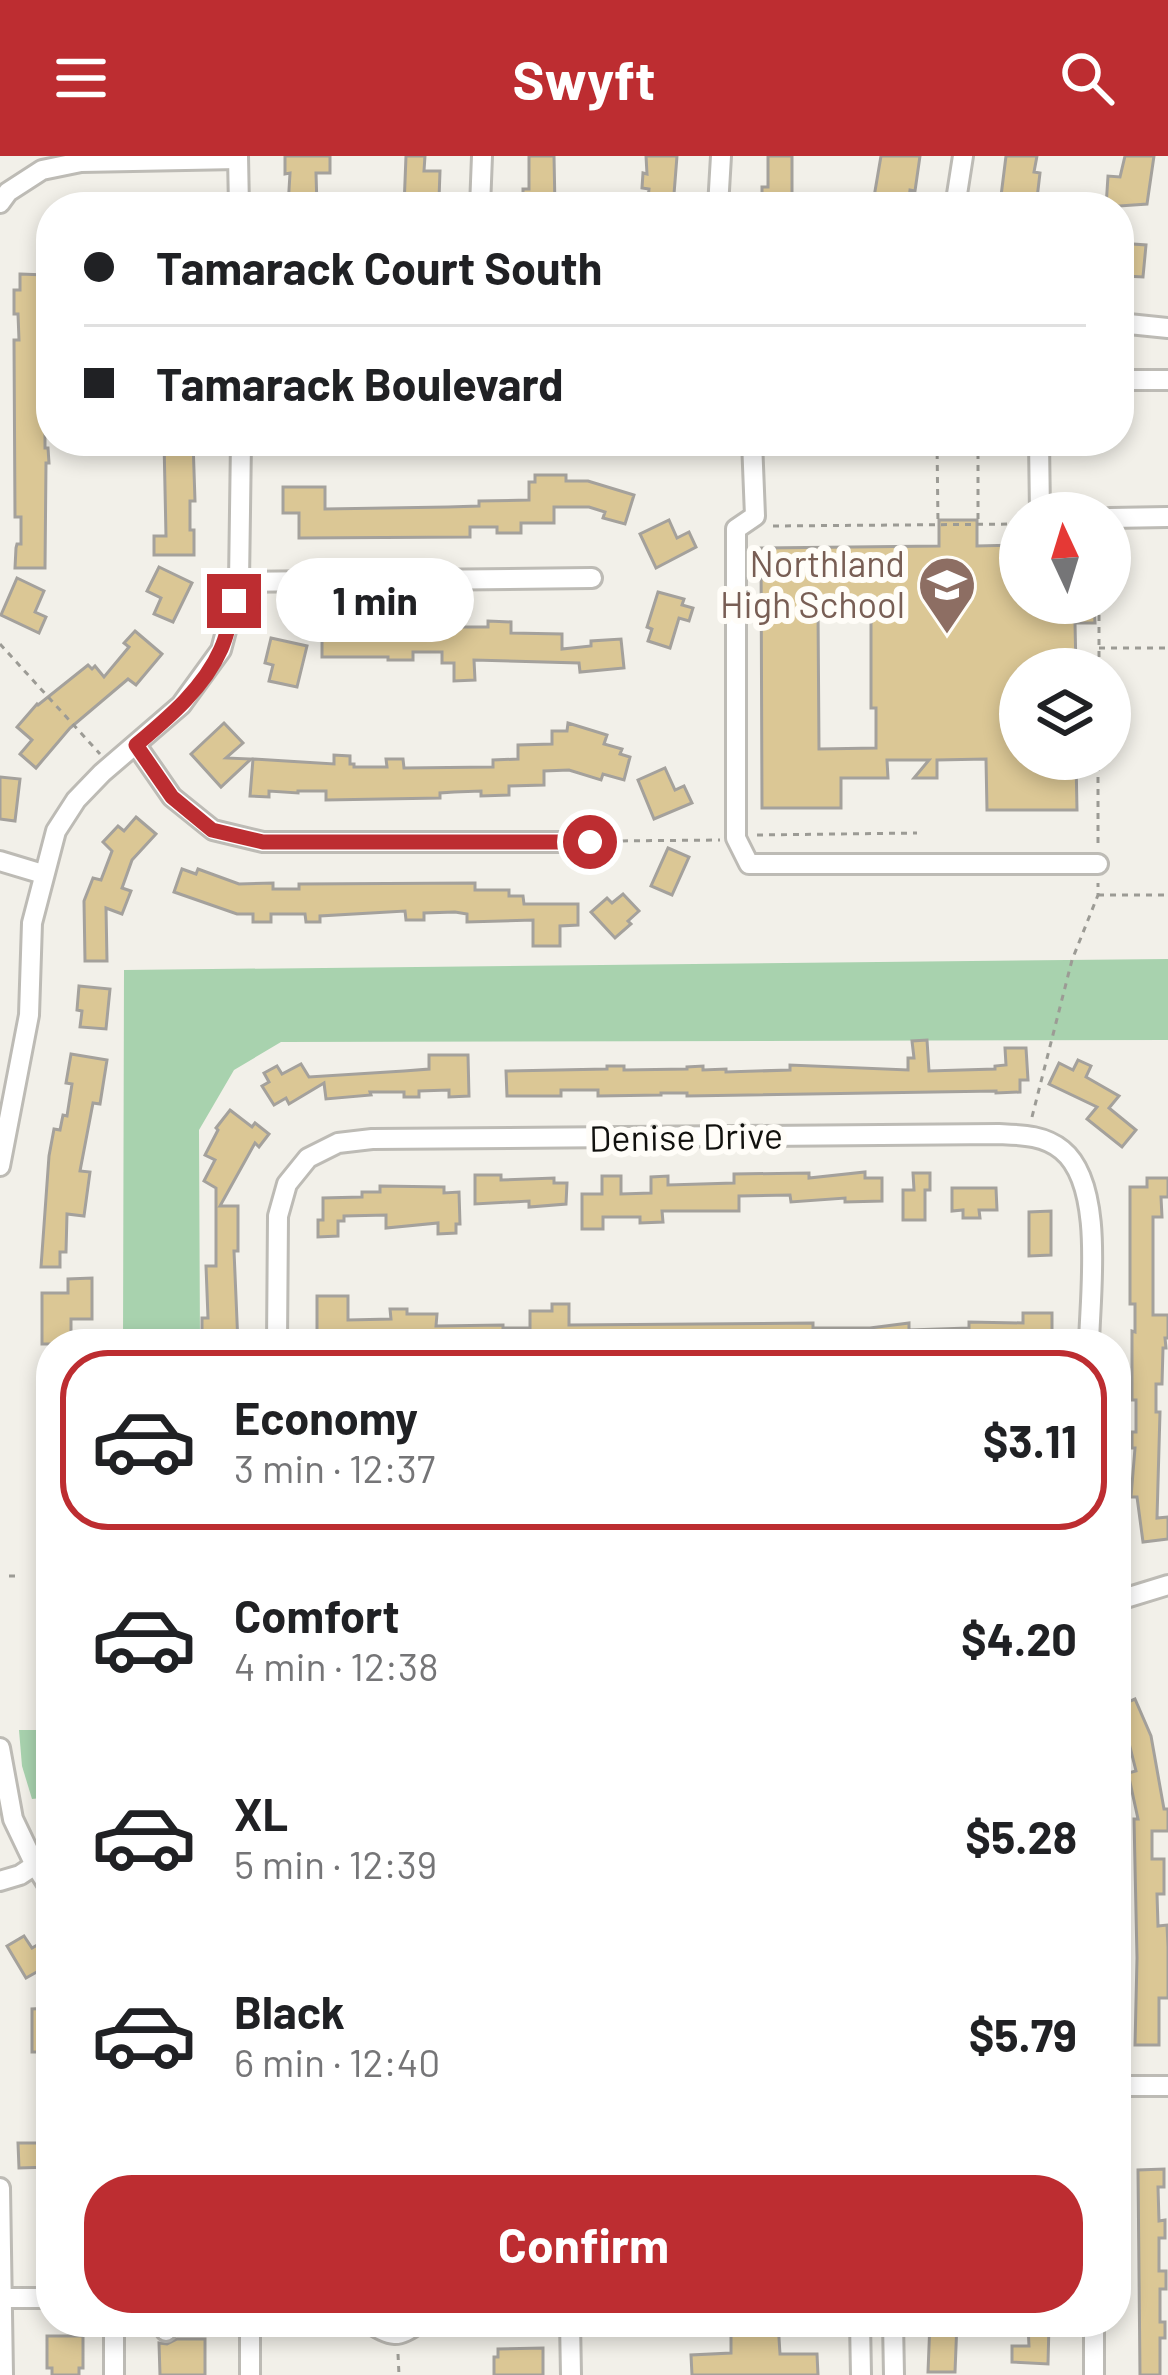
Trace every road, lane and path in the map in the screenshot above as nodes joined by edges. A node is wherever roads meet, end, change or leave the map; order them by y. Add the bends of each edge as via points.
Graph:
1 (482, 156) edge
2 (721, 156) edge
3 (963, 156) edge
4 (238, 158) edge
5 (239, 192) edge
6 (481, 192) edge
7 (719, 192) edge
8 (958, 192) edge
9 (0, 203) edge
10 (1134, 325) edge
11 (1168, 328) edge
12 (1134, 380) edge
13 (1168, 380) edge
14 (241, 456) edge
15 (753, 456) edge
16 (937, 456) edge
17 (978, 456) edge
18 (1039, 456) edge
19 (1040, 492) edge
20 (1168, 517) edge
21 (1131, 518) edge
22 (978, 524) junction
23 (999, 524) edge
24 (938, 525) junction
25 (766, 526) dead end
26 (592, 578) dead end
27 (238, 582) junction
28 (1099, 624) edge
29 (0, 644) edge
30 (1099, 648) edge
31 (1131, 648) edge
32 (1168, 648) edge
33 (136, 745) junction
34 (95, 749) dead end
35 (1098, 780) edge
36 (917, 833) dead end
37 (736, 838) junction
38 (590, 842) joint
39 (0, 861) edge
40 (1098, 864) junction
41 (44, 874) junction
42 (1168, 895) edge
43 (1098, 896) junction
44 (1032, 1117) dead end
45 (3, 1127) edge
46 (0, 1166) edge
47 (278, 1329) edge
48 (1089, 1329) edge
49 (9, 1576) dead end
50 (18, 1576) dead end
51 (1131, 1583) edge
52 (1168, 1585) edge
53 (0, 1748) edge
54 (35, 1865) joint
55 (0, 1881) edge
56 (1131, 2086) edge
57 (1168, 2086) edge
58 (0, 2188) edge
59 (1, 2298) edge
60 (36, 2298) edge
61 (114, 2337) edge
62 (250, 2337) edge
63 (397, 2337) edge
64 (570, 2337) edge
65 (860, 2337) edge
66 (893, 2337) edge
67 (1094, 2337) edge
68 (2, 2375) edge
69 (114, 2375) edge
70 (250, 2375) edge
71 (399, 2375) edge
72 (571, 2375) edge
73 (861, 2375) edge
74 (894, 2375) edge
75 (1094, 2375) edge

1 - 6 street
2 - 7 street
3 - 8 street
4 - 5 street
4 - 9 street via 81,161 42,170
10 - 11 street
12 - 13 street
14 - 27 street
15 - 37 street via 755,516 736,529
16 - 24 path
17 - 22 path
18 - 19 street
20 - 21 street
22 - 23 path
22 - 24 path
24 - 25 path
26 - 27 street
27 - 33 street via 221,650 181,706
28 - 30 path
29 - 34 path
31 - 32 path
33 - 38 street via 172,797 212,830 263,842
33 - 41 street via 76,800 56,831
35 - 40 path
36 - 37 path
37 - 38 path
37 - 40 street via 749,865
39 - 41 street
40 - 43 path
41 - 45 street via 32,923 29,1015
42 - 43 path
43 - 44 path via 1072,960
45 - 46 street
47 - 48 street, Denise Drive via 278,1216 287,1184 308,1158 338,1143 998,1134 1048,1141 1077,1167 1091,1245
49 - 50 path
51 - 52 street
53 - 54 street via 13,1819
54 - 55 street
56 - 57 street
58 - 59 street
59 - 60 street
59 - 68 street
61 - 69 street
62 - 70 street
63 - 71 path
64 - 72 street
65 - 73 street
66 - 74 street
67 - 75 street

